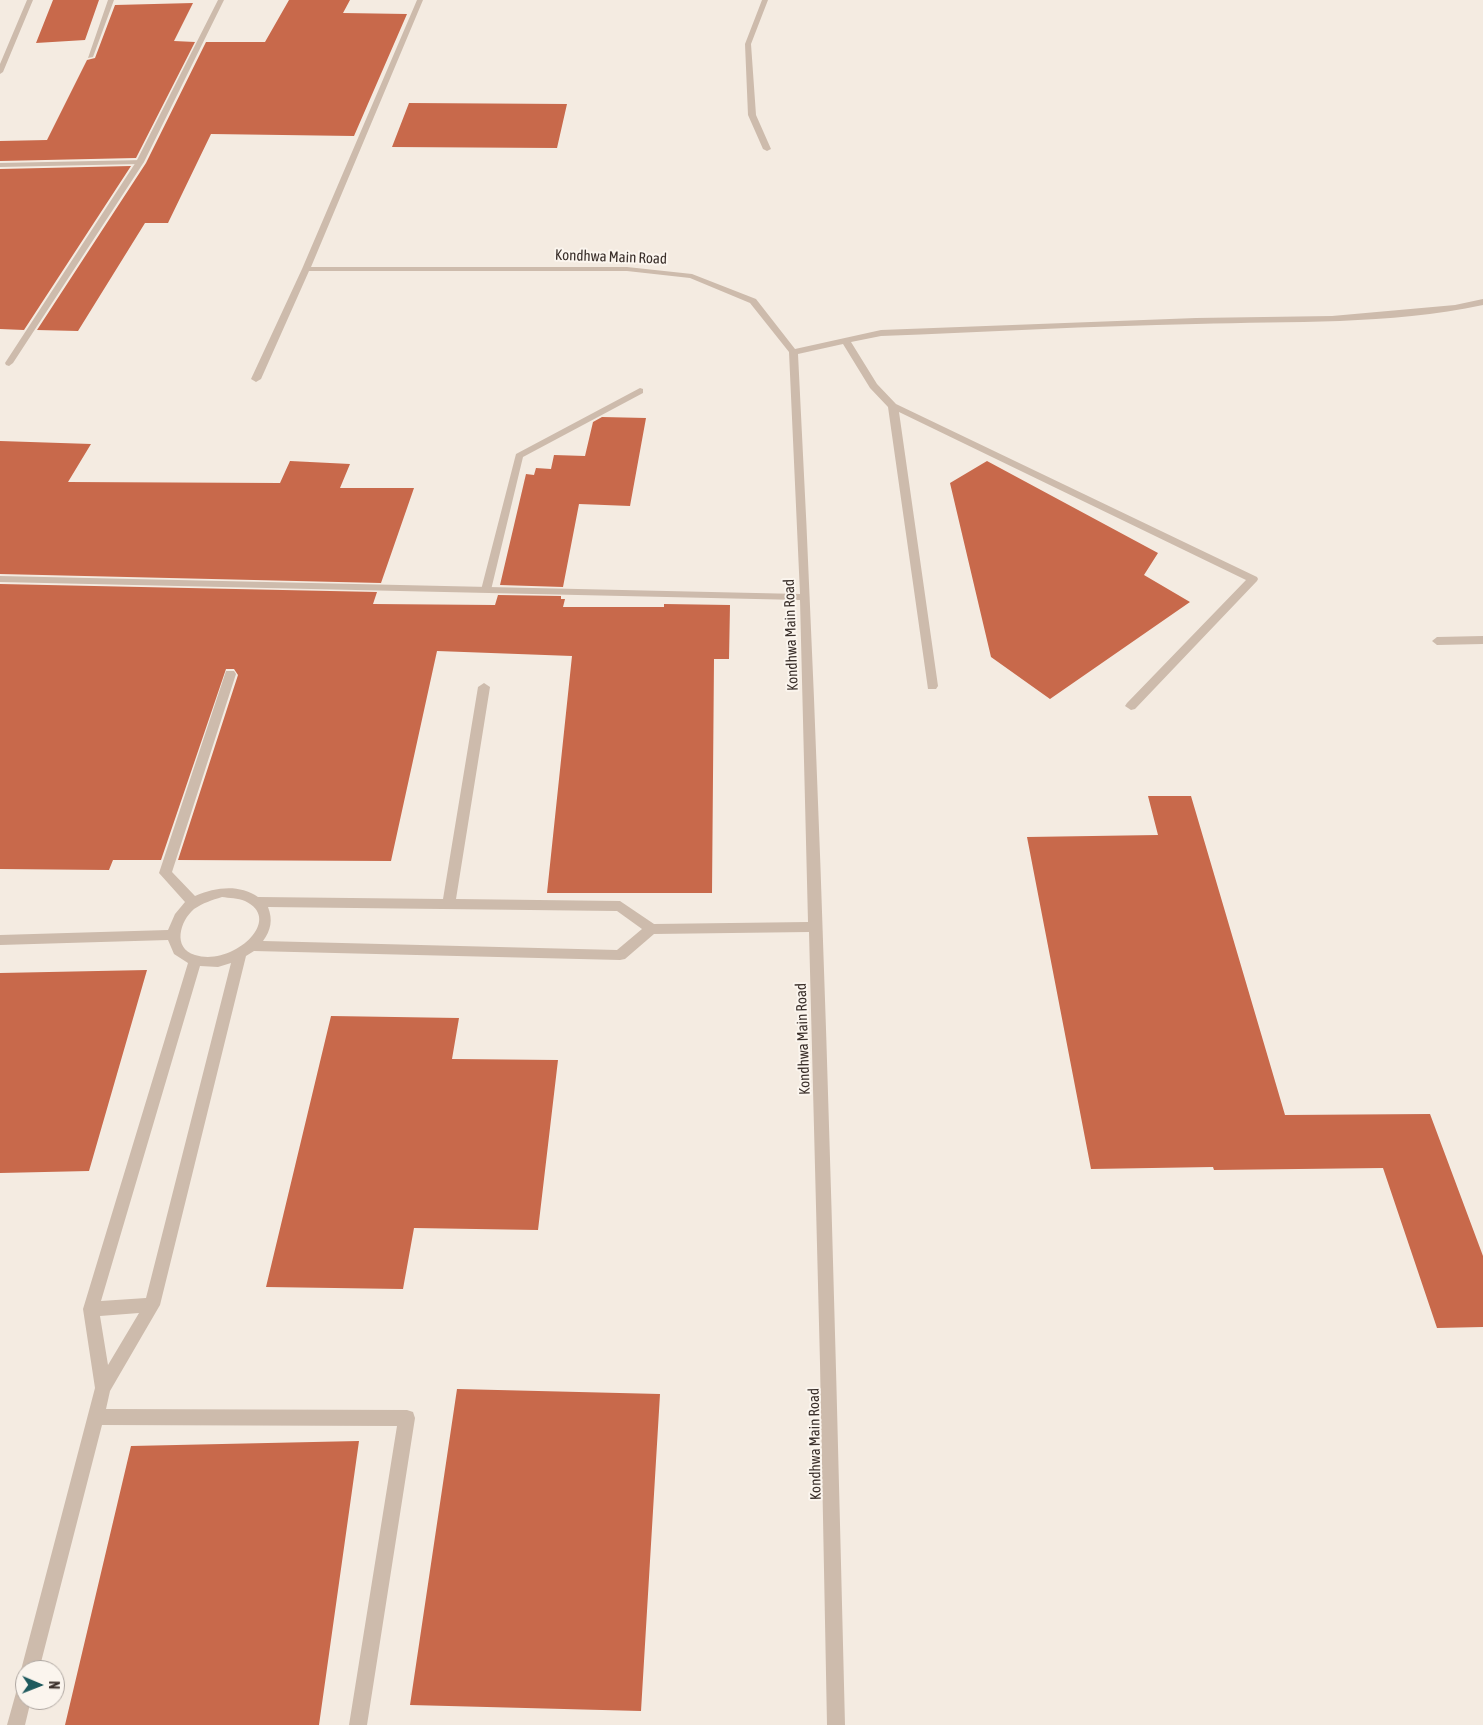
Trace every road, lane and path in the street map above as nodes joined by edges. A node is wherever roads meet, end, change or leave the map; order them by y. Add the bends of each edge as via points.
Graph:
1 (30, 0) edge
2 (111, 0) edge
3 (221, 0) edge
4 (420, 0) edge
5 (765, 0) edge
6 (90, 57) dead end
7 (0, 72) edge
8 (767, 148) dead end
9 (140, 162) junction
10 (0, 165) edge
11 (306, 269) junction
12 (1483, 302) edge
13 (846, 341) junction
14 (793, 352) junction
15 (9, 363) dead end
16 (256, 379) dead end
17 (640, 391) dead end
18 (893, 406) junction
19 (0, 580) edge
20 (486, 590) junction
21 (805, 597) junction
22 (1483, 640) edge
23 (1437, 641) dead end
24 (230, 674) dead end
25 (932, 686) dead end
26 (484, 687) dead end
27 (1130, 706) dead end
28 (259, 902) junction
29 (194, 903) junction
30 (449, 904) junction
31 (815, 927) junction
32 (650, 929) junction
33 (172, 936) junction
34 (0, 940) edge
35 (253, 946) junction
36 (240, 955) junction
37 (195, 961) junction
38 (152, 1305) junction
39 (91, 1309) junction
40 (103, 1388) junction
41 (95, 1417) junction
42 (33, 1660) edge
43 (20, 1710) edge
44 (16, 1725) edge
45 (358, 1725) edge
46 (836, 1725) edge

1 - 7 street
2 - 6 street
3 - 9 street
4 - 11 street
5 - 8 street via 748,44 752,114
9 - 10 street
9 - 15 street
11 - 14 street, Kondhwa Main Road via 627,269 692,276 753,302
11 - 16 street
12 - 13 street via 1455,308 1332,319 881,333
13 - 14 street
13 - 18 street via 872,386
14 - 21 street, Kondhwa Main Road
17 - 20 street via 519,456
18 - 25 street
18 - 27 street via 1253,579
19 - 20 street
20 - 21 street
21 - 31 street, Kondhwa Main Road
22 - 23 street
24 - 29 street via 165,873
26 - 30 street
28 - 29 street via 249,896 222,892
28 - 30 street
28 - 35 street via 265,912 266,923
29 - 33 street via 182,913
30 - 32 street via 620,906
31 - 32 street
31 - 46 street, Kondhwa Main Road
32 - 35 street via 620,955
33 - 34 street
33 - 37 street via 183,955
35 - 36 street
36 - 37 street via 225,960
36 - 38 street
37 - 39 street
38 - 39 street
38 - 40 street
39 - 40 street
40 - 41 street
41 - 42 street
41 - 45 street via 407,1418
43 - 44 street

